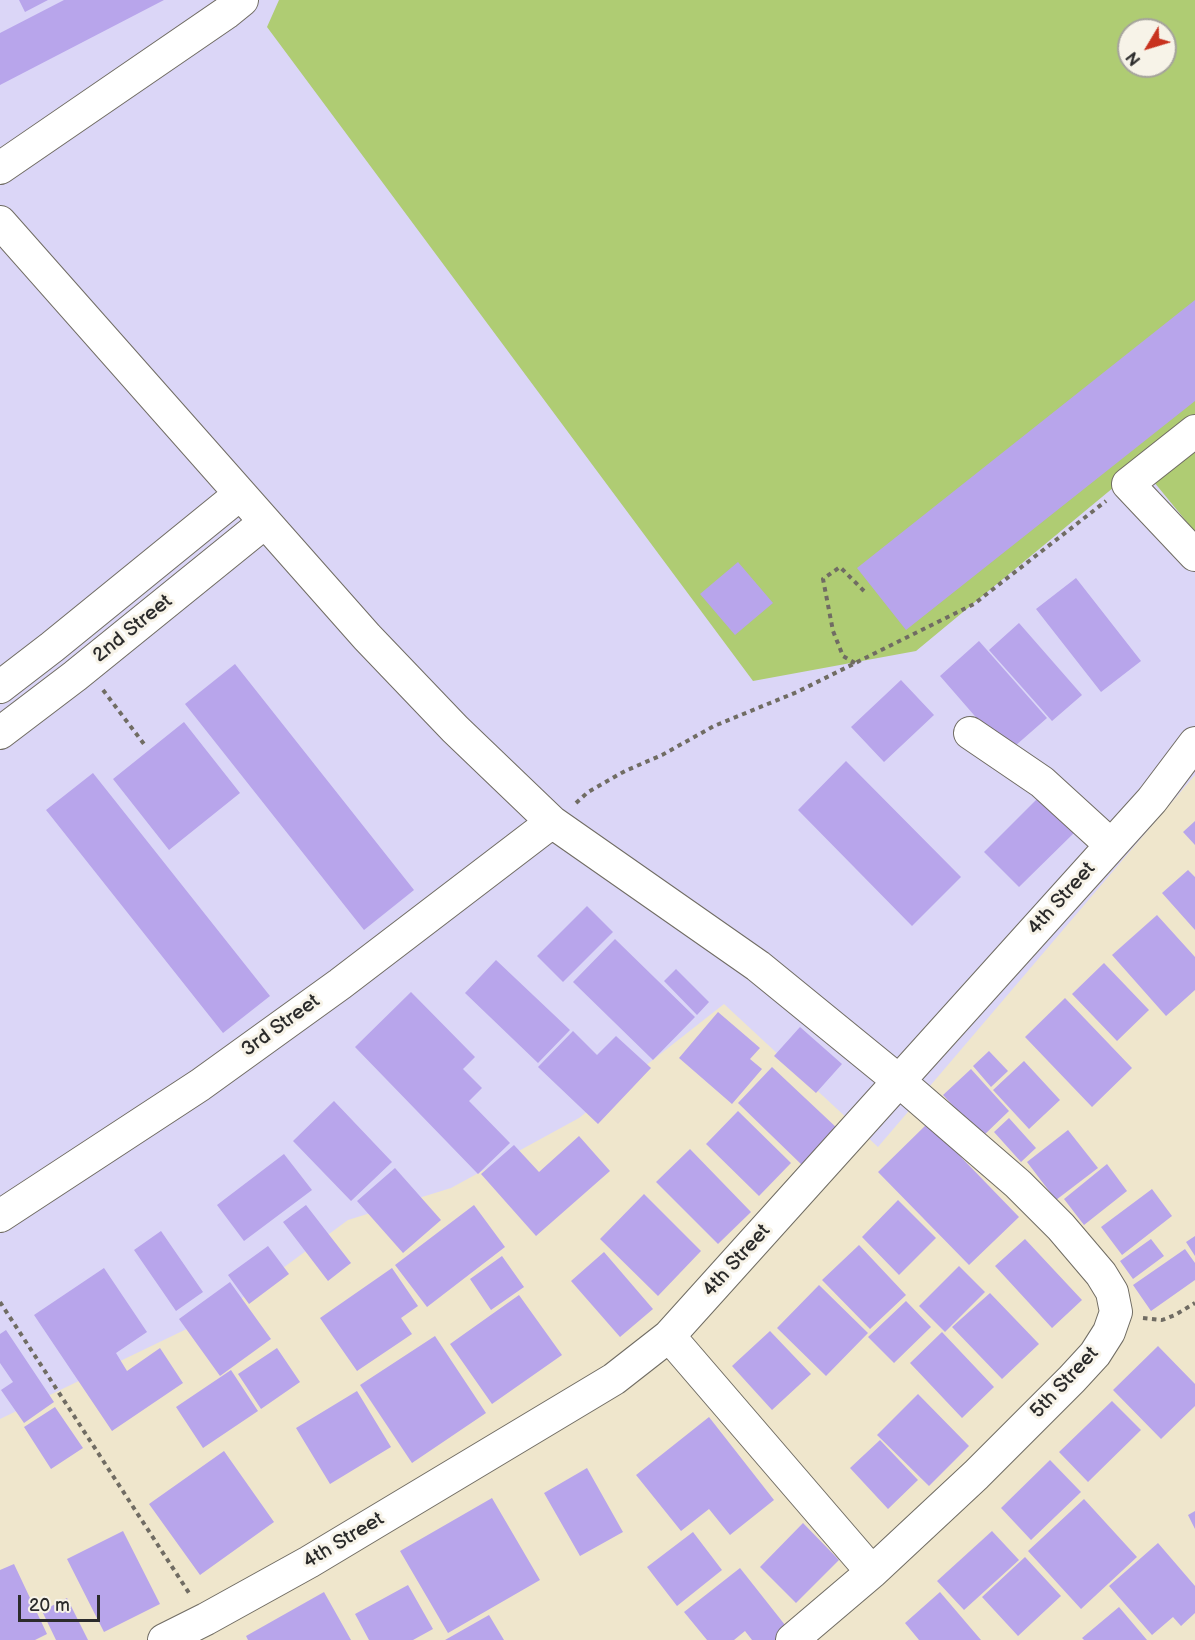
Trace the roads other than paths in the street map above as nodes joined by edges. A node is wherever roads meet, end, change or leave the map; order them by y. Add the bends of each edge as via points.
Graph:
1 (242, 0) edge
2 (0, 168) edge
3 (0, 222) edge
4 (1195, 431) edge
5 (239, 495) junction
6 (264, 523) junction
7 (1195, 555) edge
8 (0, 687) edge
9 (970, 733) dead end
10 (0, 734) edge
11 (1195, 743) edge
12 (552, 822) junction
13 (1100, 835) dead end
14 (898, 1081) junction
15 (0, 1216) edge
16 (669, 1336) junction
17 (872, 1572) junction
18 (164, 1640) edge
19 (792, 1640) edge

1 - 2 street
3 - 5 street
4 - 7 street via 1128,484
5 - 6 street
5 - 8 street, 2nd Street
6 - 10 street, 2nd Street
6 - 12 street via 454,729
9 - 13 street via 1042,782
11 - 14 street, 4th Street via 1152,800
12 - 14 street via 758,966
12 - 15 street, 3rd Street via 340,984 209,1078
14 - 16 street, 4th Street
14 - 17 street, 5th Street via 1018,1184 1061,1227 1101,1274 1112,1292 1116,1312 1110,1332 1072,1379
16 - 17 street
16 - 18 street, 4th Street via 614,1379 309,1562
17 - 19 street, 5th Street

